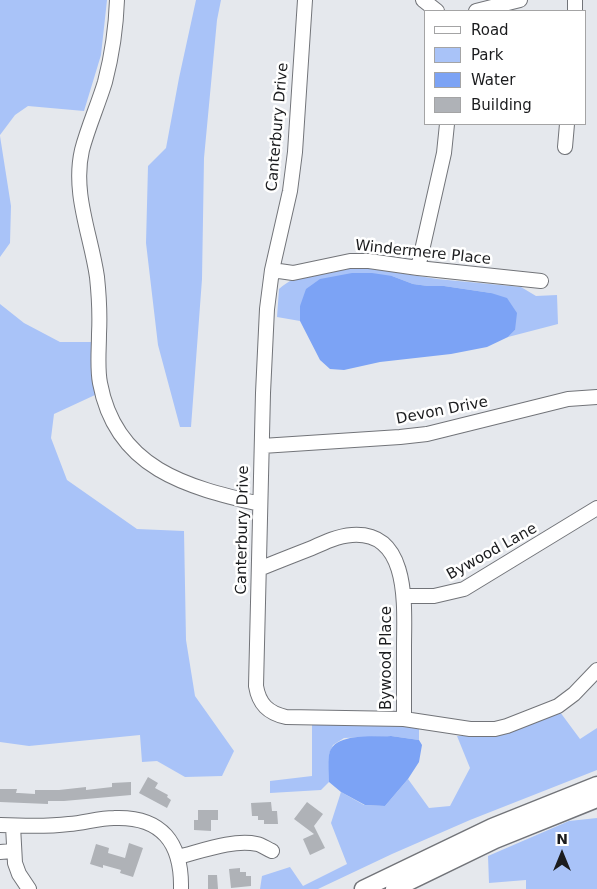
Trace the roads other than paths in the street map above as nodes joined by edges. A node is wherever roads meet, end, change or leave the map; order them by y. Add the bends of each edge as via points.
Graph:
1 (117, 0) edge
2 (305, 0) edge
3 (423, 0) edge
4 (520, 0) edge
5 (436, 10) edge
6 (480, 10) edge
7 (447, 125) edge
8 (567, 125) edge
9 (565, 147) dead end
10 (418, 268) junction
11 (272, 270) junction
12 (541, 281) dead end
13 (595, 401) edge
14 (262, 446) junction
15 (260, 504) junction
16 (597, 508) edge
17 (259, 570) junction
18 (404, 596) junction
19 (597, 670) edge
20 (404, 720) junction
21 (597, 785) edge
22 (597, 799) edge
23 (7, 826) edge
24 (272, 851) dead end
25 (7, 852) edge
26 (178, 857) junction
27 (29, 889) edge
28 (180, 889) edge
29 (363, 889) edge
30 (395, 889) edge

1 - 15 street via 111,57 82,151 79,174 80,198 99,299 98,360 106,404 128,444 163,473 186,484
2 - 11 street, Canterbury Drive via 295,152
3 - 5 street
4 - 6 street
7 - 10 street via 444,153
8 - 9 street
10 - 11 street, Windermere Place via 350,260 293,273
10 - 12 street, Windermere Place
11 - 14 street, Canterbury Drive via 267,309
13 - 14 street, Devon Drive via 552,403 427,434
14 - 15 street, Canterbury Drive
15 - 17 street, Canterbury Drive
16 - 18 street, Bywood Lane via 464,590 434,596
17 - 18 street via 339,537 365,536 388,548 400,570
17 - 20 street, Canterbury Drive via 256,686 262,704 276,715 286,717
18 - 20 street, Bywood Place
19 - 20 street, Canterbury Drive via 558,706 508,726 482,730
21 - 29 main road via 492,827
22 - 30 main road via 495,840
23 - 25 street
23 - 26 street via 67,825 112,818 146,821 162,831
24 - 26 street via 249,843
25 - 27 street
26 - 28 street

